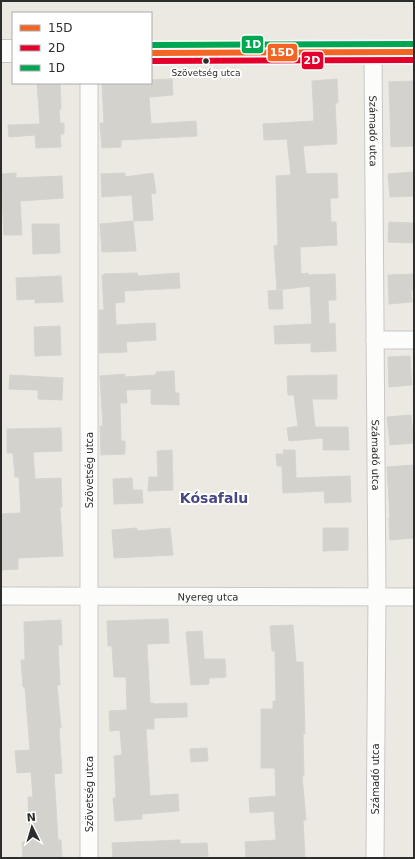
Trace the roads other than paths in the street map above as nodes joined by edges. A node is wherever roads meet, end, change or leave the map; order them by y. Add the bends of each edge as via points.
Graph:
1 (1, 51) edge
2 (12, 51) edge
3 (373, 52) junction
4 (414, 52) edge
5 (152, 53) edge
6 (89, 84) edge
7 (375, 340) junction
8 (414, 340) edge
9 (1, 596) edge
10 (89, 596) junction
11 (377, 596) junction
12 (414, 597) edge
13 (89, 858) edge
14 (375, 858) edge

1 - 2 street
3 - 4 street
3 - 5 street
3 - 7 street, Számadó utca
6 - 10 street, Szövetség utca
7 - 8 street
7 - 11 street, Számadó utca
9 - 10 street, Nyereg utca
10 - 11 street, Nyereg utca
10 - 13 street, Szövetség utca
11 - 12 street, Nyereg utca
11 - 14 street, Számadó utca

